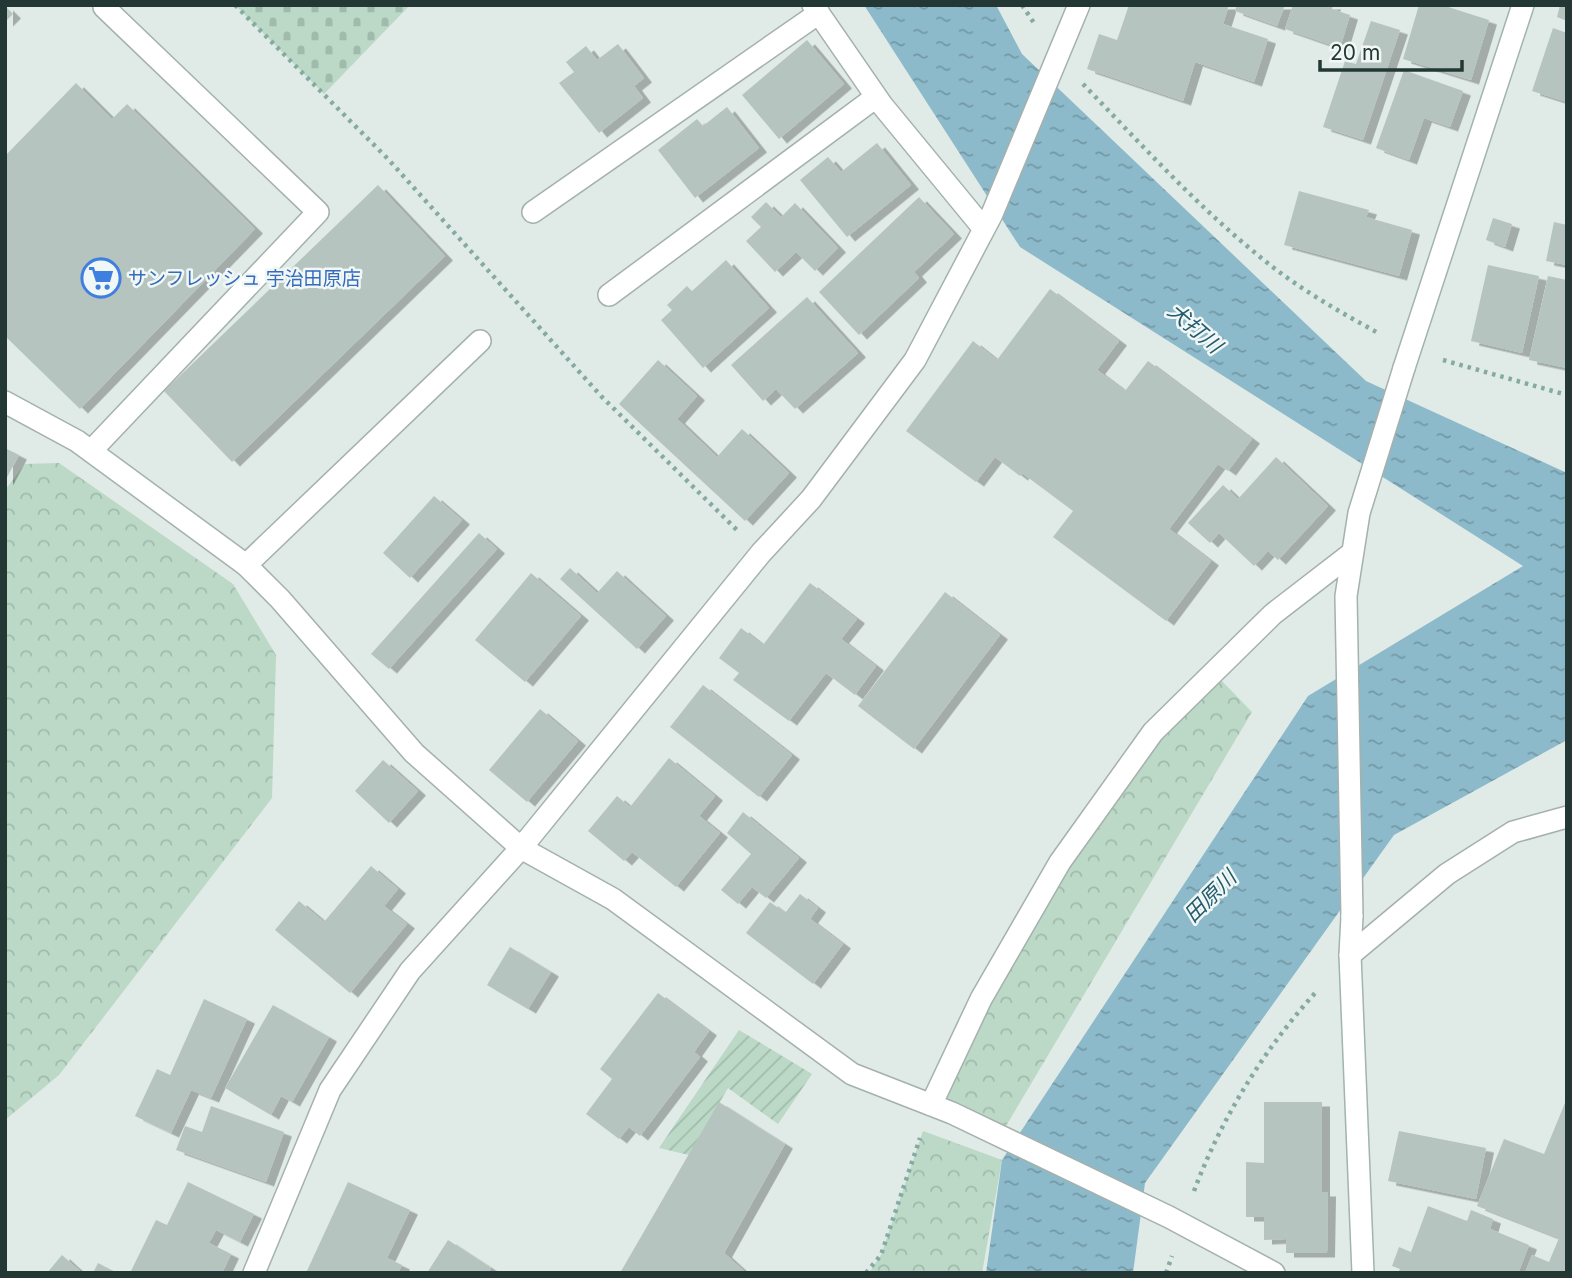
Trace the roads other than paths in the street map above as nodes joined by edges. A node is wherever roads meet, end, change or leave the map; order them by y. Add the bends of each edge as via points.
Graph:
1 (1079, 5) edge
2 (1523, 5) edge
3 (104, 7) edge
4 (816, 9) edge
5 (876, 97) junction
6 (533, 212) dead end
7 (988, 222) junction
8 (609, 295) dead end
9 (480, 341) dead end
10 (5, 402) edge
11 (90, 451) junction
12 (1352, 553) junction
13 (246, 565) junction
14 (1567, 817) edge
15 (521, 848) junction
16 (1350, 955) junction
17 (931, 1105) junction
18 (254, 1273) edge
19 (1274, 1273) edge
20 (1363, 1273) edge

1 - 7 street
2 - 12 street via 1359,513
3 - 11 street via 318,212
4 - 5 street
4 - 6 street
5 - 7 street
5 - 8 street
7 - 15 street via 915,360 811,499 761,553
9 - 13 street
10 - 11 street
11 - 13 street
12 - 16 street via 1346,596
12 - 17 street via 1273,614 1153,732 1060,862 981,999
13 - 15 street via 414,753
14 - 16 street via 1513,832 1447,874
15 - 17 street via 613,899 852,1074
15 - 18 street via 410,971 330,1090
16 - 20 street
17 - 19 street

